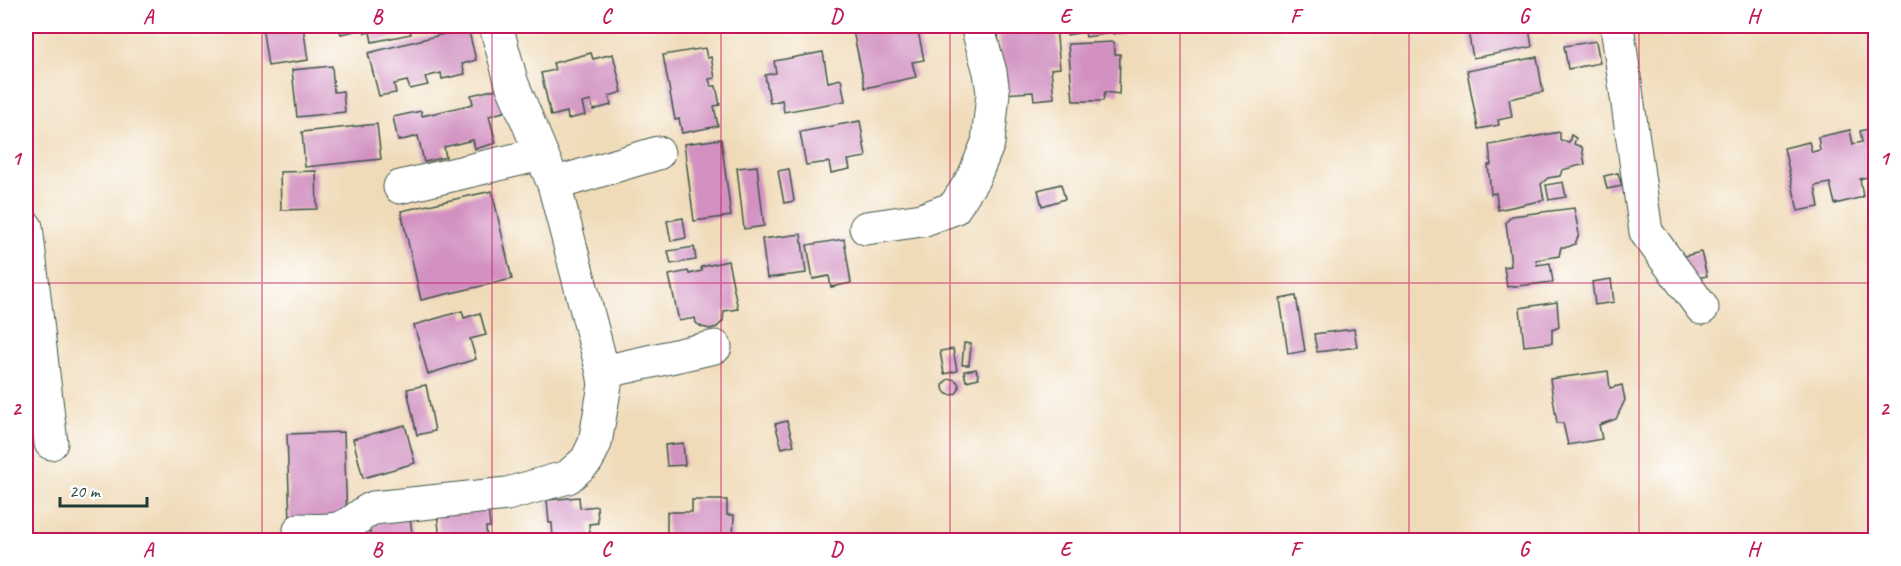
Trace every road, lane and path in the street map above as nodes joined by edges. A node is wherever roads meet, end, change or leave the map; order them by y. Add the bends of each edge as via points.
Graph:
1 (496, 26) edge
2 (977, 26) edge
3 (1617, 26) edge
4 (658, 153) dead end
5 (541, 154) junction
6 (554, 184) junction
7 (400, 187) dead end
8 (26, 226) edge
9 (866, 228) dead end
10 (1702, 308) dead end
11 (715, 347) dead end
12 (603, 372) junction
13 (51, 443) dead end
14 (300, 530) dead end

1 - 5 street via 512,84
2 - 9 street via 993,93 988,143 974,177 954,208 922,220
3 - 10 street via 1646,232
4 - 6 street
5 - 6 street
5 - 7 street
6 - 12 street
8 - 13 street
11 - 12 street
12 - 14 street via 605,385 595,443 587,460 568,477 507,494 373,508 340,528

